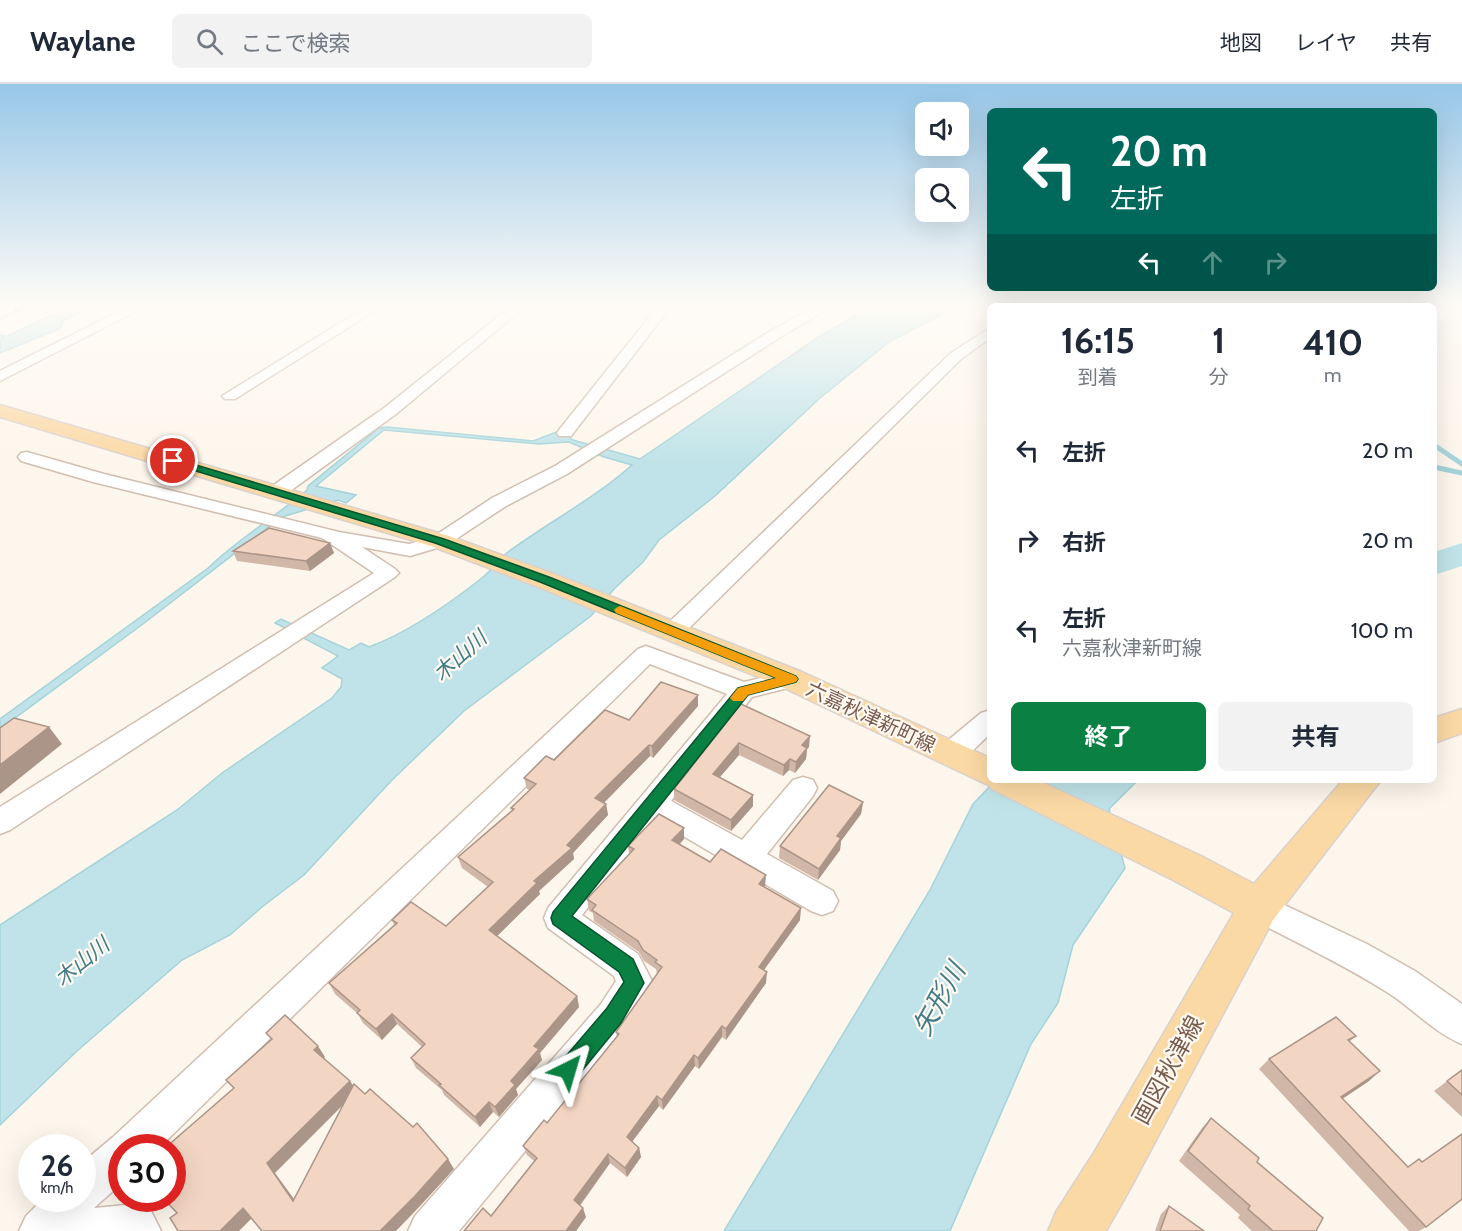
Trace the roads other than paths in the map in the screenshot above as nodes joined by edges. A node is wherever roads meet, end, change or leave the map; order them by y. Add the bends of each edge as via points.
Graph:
1 (36, 359) edge
2 (291, 359) edge
3 (455, 359) edge
4 (624, 359) edge
5 (715, 359) edge
6 (737, 359) edge
7 (953, 359) edge
8 (0, 377) edge
9 (230, 396) dead end
10 (0, 411) edge
11 (565, 433) dead end
12 (27, 457) dead end
13 (275, 493) junction
14 (499, 502) junction
15 (329, 534) junction
16 (440, 541) junction
17 (673, 631) junction
18 (791, 679) junction
19 (743, 692) junction
20 (1462, 720) edge
21 (987, 722) edge
22 (1437, 730) edge
23 (950, 754) junction
24 (987, 772) edge
25 (1010, 783) edge
26 (1361, 783) edge
27 (803, 788) dead end
28 (652, 804) junction
29 (0, 822) edge
30 (746, 857) junction
31 (822, 901) dead end
32 (1259, 907) junction
33 (1462, 1026) edge
34 (144, 1134) edge
35 (108, 1171) edge
36 (72, 1215) edge
37 (139, 1231) edge
38 (430, 1231) edge
39 (1075, 1231) edge

1 - 8 street
2 - 9 street
3 - 13 street via 390,411
4 - 11 street
5 - 14 street via 559,454
6 - 14 street via 561,470
7 - 17 street
10 - 13 main road, 六嘉秋津新町線
12 - 15 street
13 - 16 main road, 六嘉秋津新町線
14 - 16 street
15 - 16 street via 410,550
15 - 29 street via 388,573
16 - 17 main road, 六嘉秋津新町線
17 - 18 main road, 六嘉秋津新町線
18 - 19 street
18 - 23 main road, 六嘉秋津新町線
19 - 28 street
19 - 34 street via 646,654
20 - 22 main road
21 - 23 street
23 - 24 main road, 六嘉秋津新町線
25 - 32 main road
26 - 32 main road
27 - 30 street
28 - 30 street
28 - 38 street via 560,918 626,965 634,983 614,1016
30 - 31 street
32 - 33 street via 1403,983
32 - 39 main road, 画図秋津線
35 - 36 street
36 - 37 street via 136,1226

